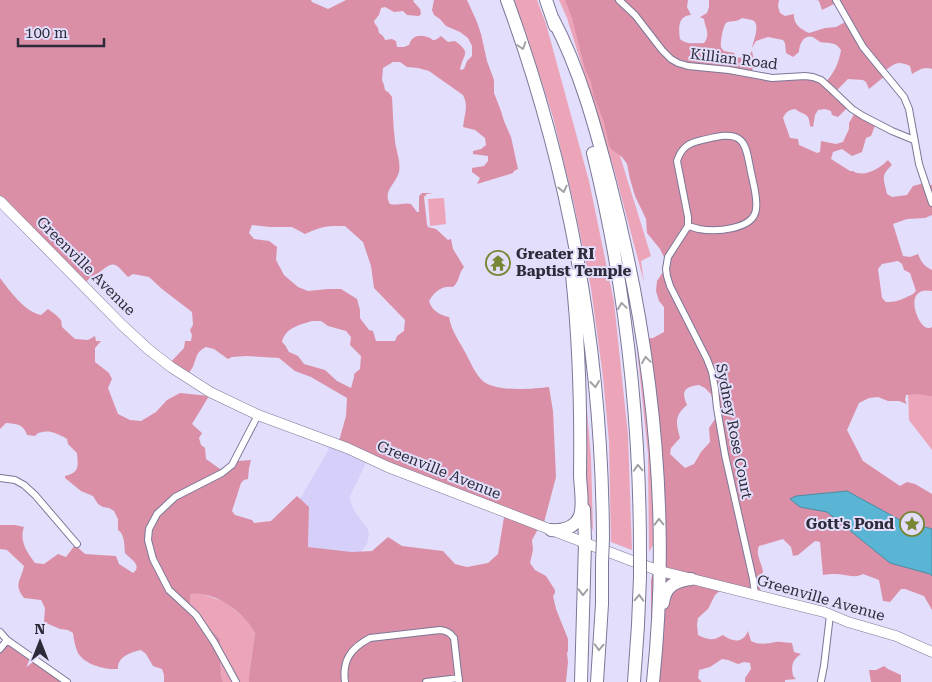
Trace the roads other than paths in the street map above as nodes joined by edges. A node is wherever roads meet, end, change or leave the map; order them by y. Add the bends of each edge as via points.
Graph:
1 (507, 0) edge
2 (546, 0) edge
3 (619, 0) edge
4 (836, 0) edge
5 (553, 19) junction
6 (914, 140) junction
7 (0, 201) edge
8 (932, 203) edge
9 (569, 215) junction
10 (688, 226) junction
11 (258, 415) junction
12 (581, 454) junction
13 (0, 478) edge
14 (551, 530) junction
15 (585, 543) junction
16 (77, 544) dead end
17 (660, 571) junction
18 (691, 579) junction
19 (755, 594) junction
20 (830, 615) junction
21 (0, 632) edge
22 (657, 635) junction
23 (7, 640) junction
24 (0, 649) edge
25 (932, 652) edge
26 (459, 680) edge
27 (821, 681) dead end
28 (67, 682) edge
29 (236, 682) edge
30 (345, 682) edge
31 (426, 682) edge
32 (581, 682) edge
33 (597, 682) edge
34 (634, 682) edge
35 (653, 682) edge

1 -> 9 highway via 540,103
2 - 5 highway
3 - 6 street, Killian Road via 678,64 772,78 813,77 863,116
4 - 6 street via 863,47 904,97
17 -> 5 highway via 653,422 635,294 598,138 579,76
34 -> 5 highway, bridge via 640,552 638,465 627,340 615,258 590,139
6 - 8 street
7 - 11 main road, Greenville Avenue via 148,349 210,392
9 - 12 highway
9 -> 33 highway, bridge via 594,378 601,462 603,538
10 - 10 street via 677,161 680,152 699,140 722,136 739,138 744,143 756,196 754,217 726,229
10 - 19 street, Sydney Rose Court via 668,258 667,276 712,372 725,455
11 - 14 main road, Greenville Avenue
11 - 29 street via 232,465 175,497 157,514 148,529 153,559 169,590 196,615
12 - 14 highway via 579,518 568,528
12 - 15 highway
13 - 16 street via 24,485
14 - 15 main road, Greenville Avenue
15 - 17 main road, Greenville Avenue
15 -> 32 highway
17 - 18 main road, Greenville Avenue
17 - 22 highway
18 - 19 main road, Greenville Avenue
18 - 22 highway via 674,584 665,593
19 - 20 main road, Greenville Avenue
20 - 25 main road, Greenville Avenue via 896,636
20 - 27 street
21 - 23 street
22 - 35 highway
23 - 24 street
23 - 28 street
26 - 30 street via 454,638 440,630 370,638 355,648 345,662
26 - 31 street

